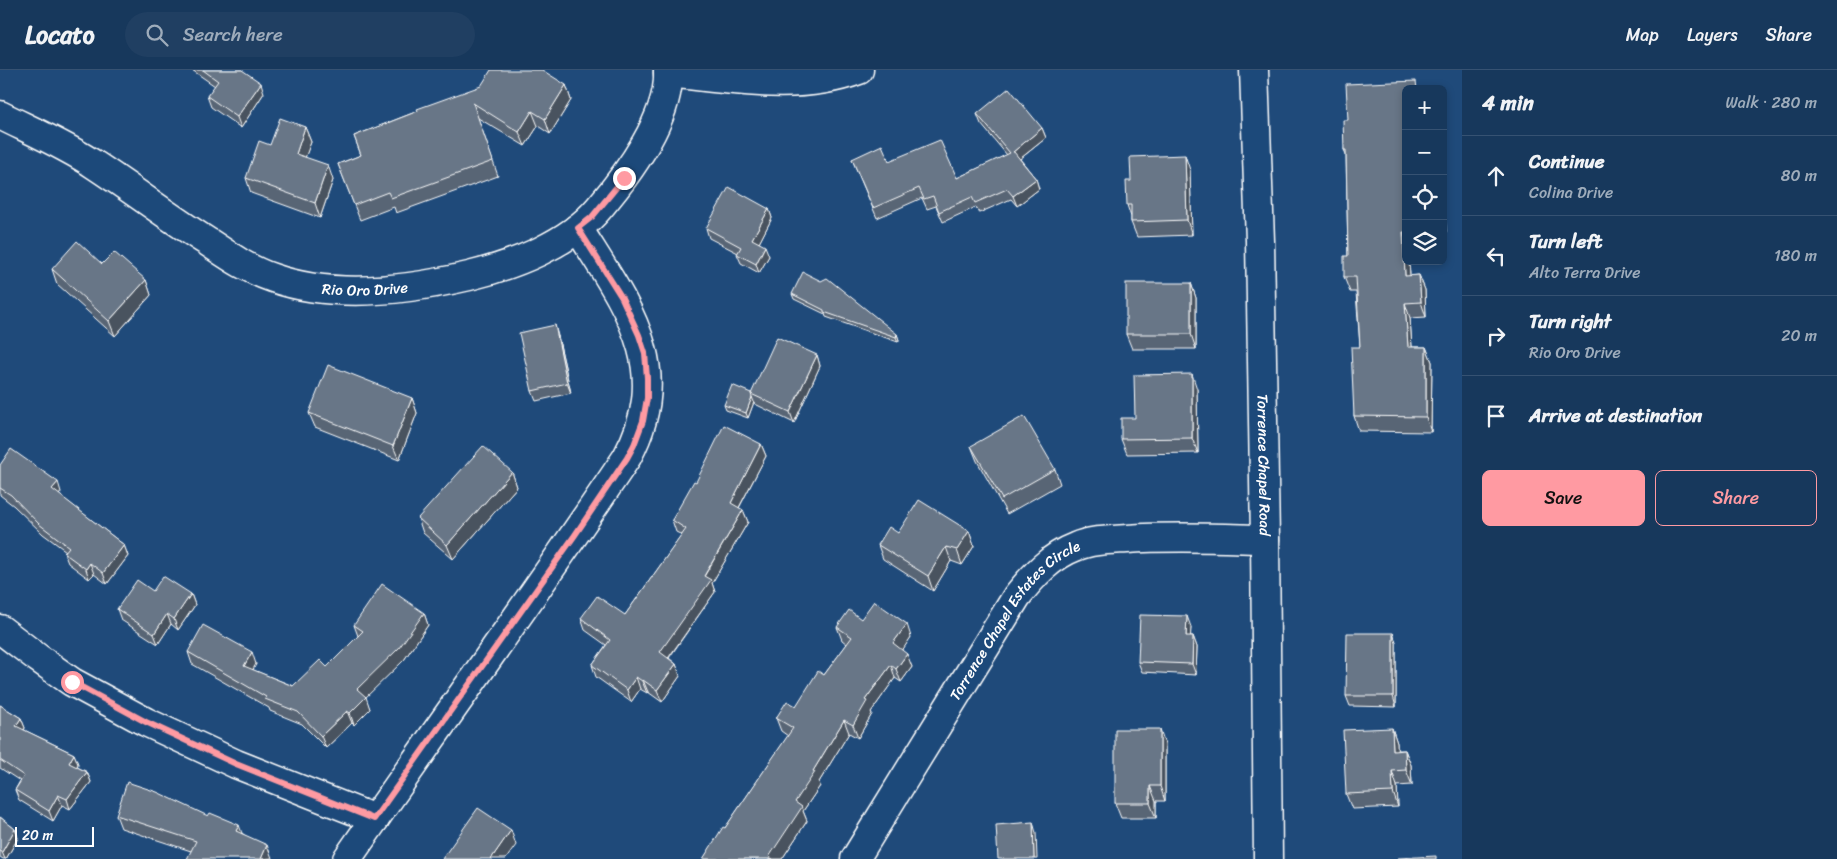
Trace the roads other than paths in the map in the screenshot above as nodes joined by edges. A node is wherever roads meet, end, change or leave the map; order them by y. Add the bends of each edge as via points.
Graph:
1 (859, 70) edge
2 (1254, 70) edge
3 (668, 72) edge
4 (0, 115) edge
5 (578, 228) junction
6 (1265, 539) junction
7 (0, 629) edge
8 (374, 819) junction
9 (347, 859) edge
10 (855, 859) edge
11 (1268, 859) edge

1 - 3 street via 835,78 797,83 752,82
2 - 6 street, Torrence Chapel Road
3 - 5 street, Rio Oro Drive via 663,106 655,125 624,178 592,217
4 - 5 street, Rio Oro Drive via 93,164 241,264 273,278 307,286 390,290 434,284 520,260
5 - 8 street via 622,298 639,335 645,353 647,378 643,421 627,458 575,535
6 - 10 street, Torrence Chapel Estates Circle via 1164,537 1098,541 1059,554 1031,578 1017,596
6 - 11 street, Torrence Chapel Road
7 - 8 street via 72,682 146,722 236,764
8 - 9 street

